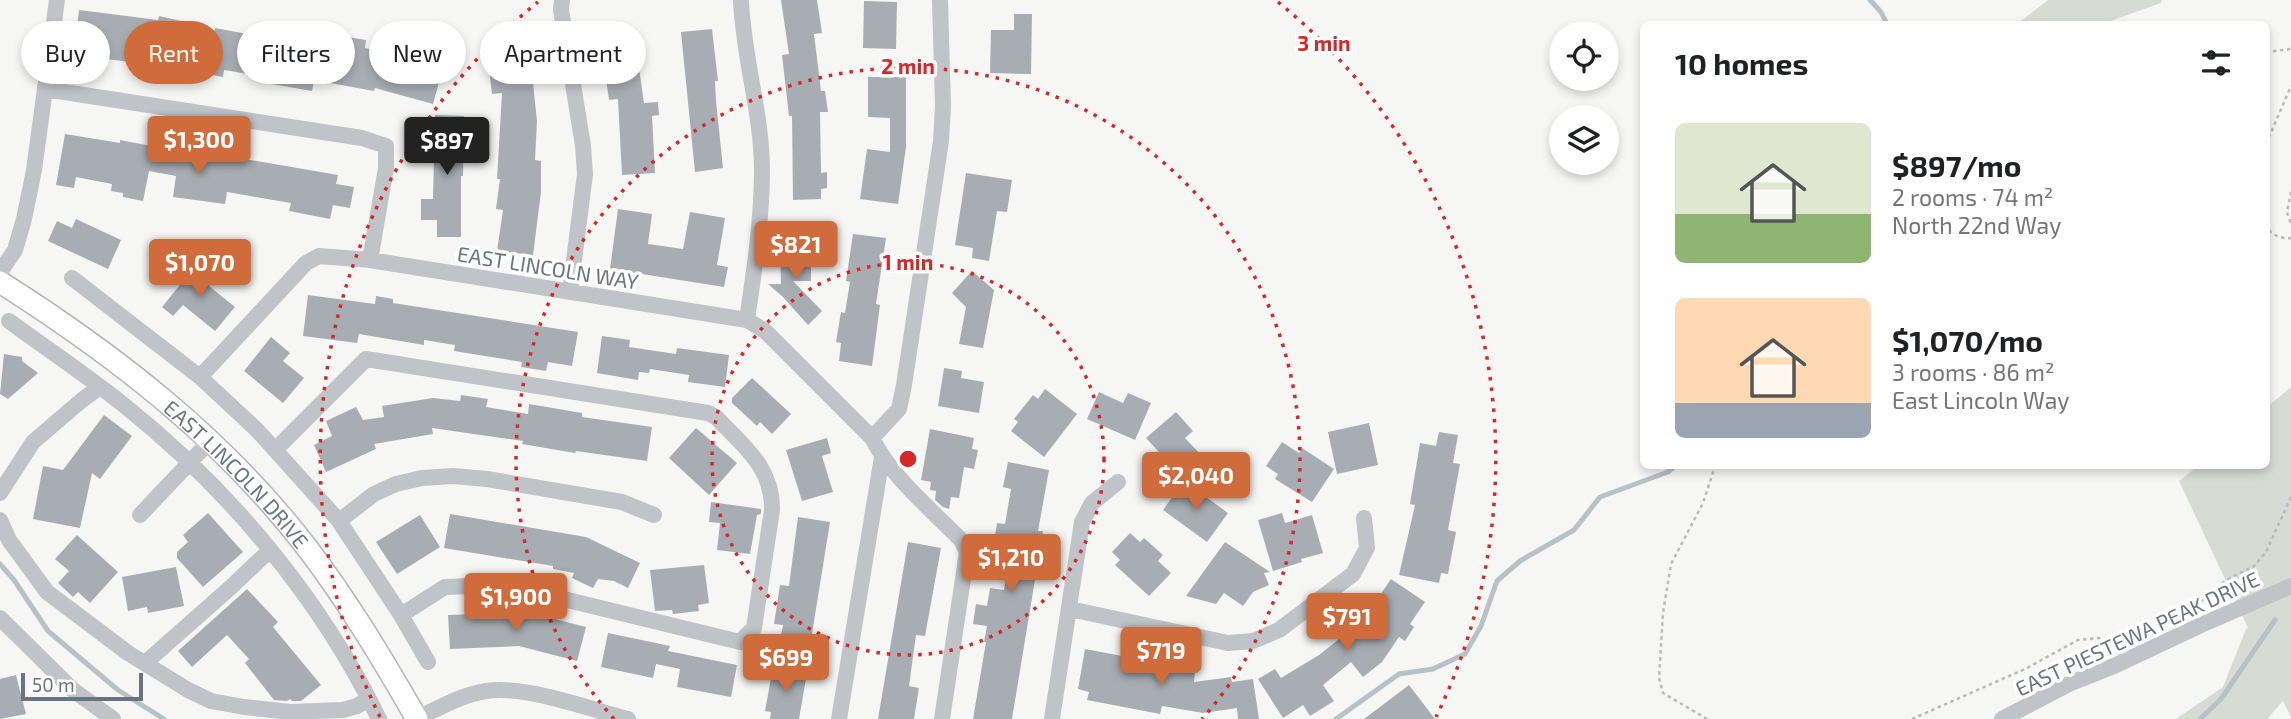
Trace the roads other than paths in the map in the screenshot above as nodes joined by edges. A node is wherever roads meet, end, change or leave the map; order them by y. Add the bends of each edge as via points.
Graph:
1 (57, 0) edge
2 (562, 0) edge
3 (741, 0) edge
4 (940, 0) edge
5 (45, 89) junction
6 (370, 260) junction
7 (0, 272) edge
8 (72, 278) dead end
9 (0, 282) edge
10 (570, 292) junction
11 (747, 320) junction
12 (9, 321) dead end
13 (200, 377) junction
14 (100, 387) junction
15 (872, 438) junction
16 (210, 441) junction
17 (275, 450) junction
18 (881, 457) junction
19 (190, 463) junction
20 (1118, 482) dead end
21 (0, 493) edge
22 (140, 515) dead end
23 (654, 515) dead end
24 (1364, 518) dead end
25 (0, 520) edge
26 (339, 521) junction
27 (270, 550) junction
28 (2291, 586) edge
29 (1070, 609) junction
30 (401, 615) junction
31 (0, 618) edge
32 (428, 662) dead end
33 (145, 663) junction
34 (369, 699) junction
35 (113, 719) edge
36 (379, 719) edge
37 (416, 719) edge
38 (628, 719) edge
39 (839, 719) edge
40 (942, 719) edge
41 (1052, 719) edge
42 (2002, 719) edge

1 - 5 street
2 - 10 street via 584,174
3 - 11 street via 762,171
4 - 15 street via 941,141 906,371 898,409
5 - 6 street via 362,138 386,146
5 - 7 street via 20,238
6 - 10 street, EAST LINCOLN WAY
6 - 13 street, EAST LINCOLN WAY via 319,256 306,262
8 - 13 street, EAST LINCOLN DRIVE
9 - 16 main road, EAST LINCOLN DRIVE via 122,365
10 - 11 street, EAST LINCOLN WAY
11 - 15 street, EAST LINCOLN WAY via 765,331
12 - 14 street, EAST LINCOLN DRIVE
13 - 17 street, EAST LINCOLN DRIVE
14 - 19 street, EAST LINCOLN DRIVE
14 - 21 street via 33,442
15 - 18 street, EAST LINCOLN WAY
16 - 19 street
16 - 37 main road, EAST LINCOLN DRIVE via 306,547 345,600
17 - 26 street, EAST LINCOLN DRIVE
17 - 30 street via 366,359 708,413 764,470 772,510 754,628 740,642 495,585 445,587
18 - 39 street
18 - 40 street, EAST LINCOLN WAY via 961,540 967,552
19 - 22 street
19 - 27 street, EAST LINCOLN DRIVE
20 - 29 street via 1092,503 1083,522
23 - 26 street via 622,502 453,476 396,484 374,494
24 - 29 street via 1367,548 1353,573 1279,630 1253,640 1228,643
25 - 33 street via 47,592
26 - 30 street, EAST LINCOLN DRIVE
27 - 33 street
27 - 34 street, EAST LINCOLN DRIVE via 316,608
28 - 42 street, EAST PIESTEWA PEAK DRIVE via 2071,683
29 - 41 street
30 - 32 street, EAST LINCOLN DRIVE
31 - 35 street via 73,690
33 - 34 street via 211,701 244,708 343,710
34 - 36 street, EAST LINCOLN DRIVE
37 - 38 street via 460,698 506,689

